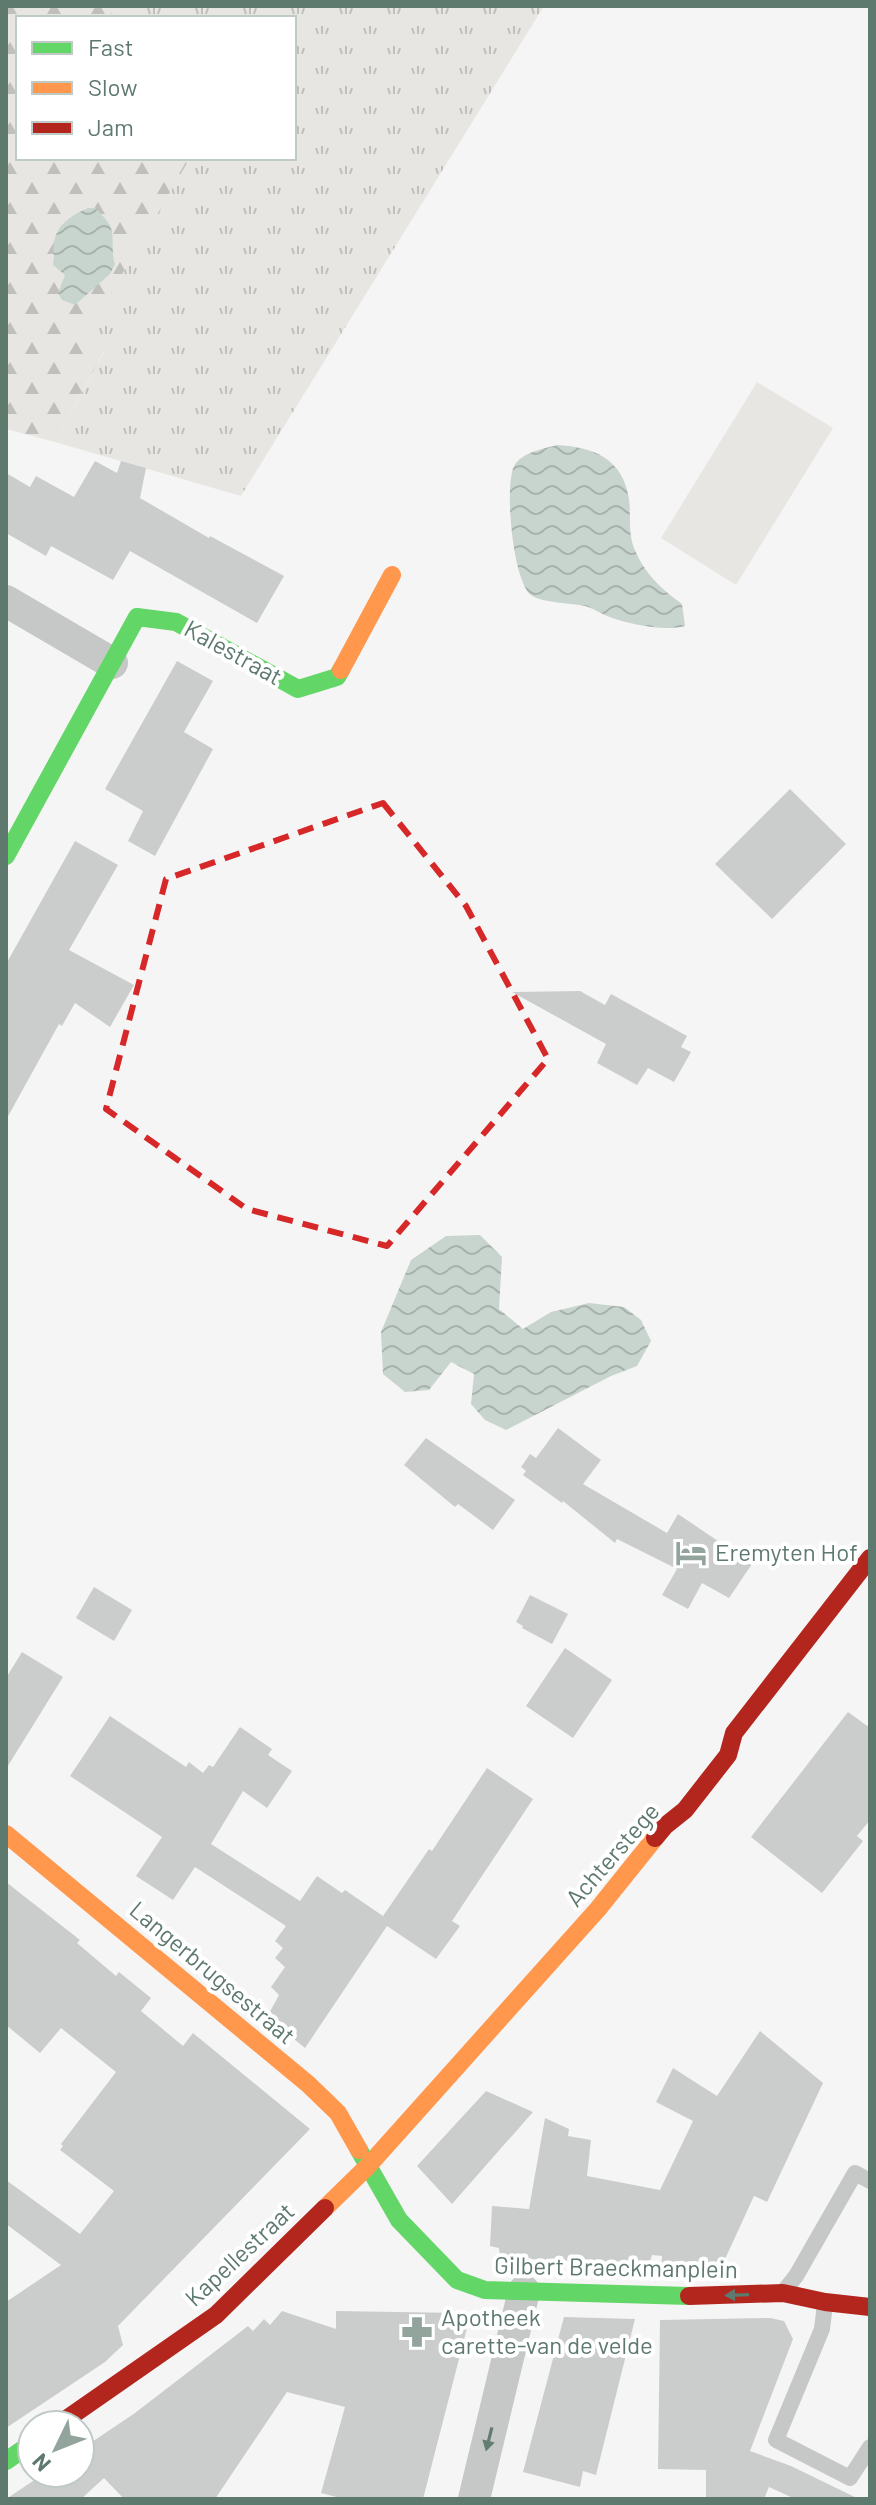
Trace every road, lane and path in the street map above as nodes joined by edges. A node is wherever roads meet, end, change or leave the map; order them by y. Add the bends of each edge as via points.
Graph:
1 (392, 575) dead end
2 (6, 601) edge
3 (112, 663) junction
4 (6, 856) edge
5 (870, 1558) edge
6 (6, 1834) edge
7 (368, 2166) junction
8 (870, 2181) edge
9 (524, 2291) junction
10 (783, 2293) junction
11 (825, 2302) junction
12 (870, 2307) edge
13 (81, 2409) edge
14 (870, 2447) edge
15 (474, 2499) edge

1 - 3 street, Kalestraat via 337,677 298,689 176,622 137,617
2 - 3 street
3 - 4 street
5 - 7 street, Achterstege via 734,1733 728,1755 685,1810 665,1826 588,1921
6 - 7 street, Langerbrugsestraat via 308,2084 338,2113
7 - 9 street, Gilbert Braeckmanplein via 399,2220 457,2280 485,2290
7 - 13 street, Kapellestraat via 216,2315
8 - 10 lane via 855,2173
10 -> 9 street, Gilbert Braeckmanplein
9 -> 15 street
10 - 11 street, Gilbert Braeckmanplein
11 - 12 street, Gilbert Braeckmanplein
11 - 14 lane via 822,2329 776,2440 850,2478

